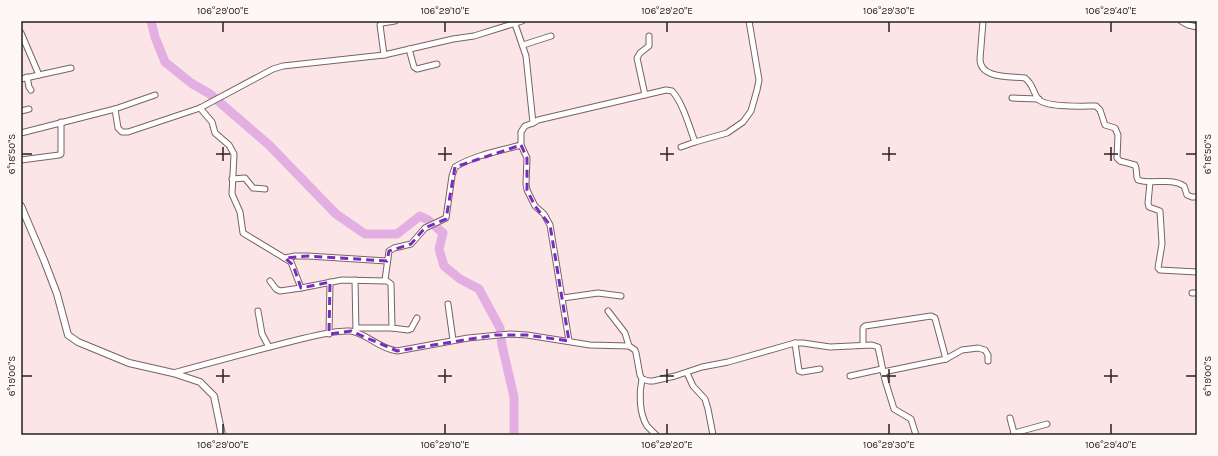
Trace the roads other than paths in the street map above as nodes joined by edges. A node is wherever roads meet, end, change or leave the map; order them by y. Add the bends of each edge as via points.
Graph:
1 (395, 21) edge
2 (522, 21) edge
3 (750, 21) edge
4 (983, 21) edge
5 (1181, 21) edge
6 (515, 24) junction
7 (1197, 26) edge
8 (21, 33) edge
9 (551, 36) dead end
10 (649, 36) dead end
11 (523, 45) junction
12 (409, 49) junction
13 (384, 55) junction
14 (437, 64) dead end
15 (71, 68) dead end
16 (39, 75) junction
17 (27, 77) junction
18 (21, 79) edge
19 (31, 90) dead end
20 (155, 95) dead end
21 (645, 95) junction
22 (1012, 98) dead end
23 (1039, 99) junction
24 (200, 108) junction
25 (29, 109) dead end
26 (115, 109) junction
27 (21, 111) edge
28 (60, 122) junction
29 (534, 123) junction
30 (21, 133) edge
31 (695, 142) junction
32 (521, 145) junction
33 (681, 147) dead end
34 (21, 160) edge
35 (232, 179) junction
36 (1150, 182) junction
37 (265, 189) dead end
38 (1197, 197) edge
39 (21, 206) edge
40 (285, 258) junction
41 (386, 261) junction
42 (1197, 272) edge
43 (355, 280) junction
44 (385, 280) junction
45 (270, 281) dead end
46 (330, 282) junction
47 (301, 288) junction
48 (621, 296) dead end
49 (563, 298) junction
50 (448, 304) dead end
51 (258, 311) dead end
52 (608, 311) dead end
53 (417, 318) dead end
54 (392, 328) junction
55 (356, 330) junction
56 (329, 334) junction
57 (453, 340) junction
58 (569, 341) junction
59 (795, 343) junction
60 (863, 345) junction
61 (629, 346) junction
62 (268, 347) junction
63 (946, 358) junction
64 (988, 362) dead end
65 (820, 369) dead end
66 (883, 371) junction
67 (173, 373) junction
68 (686, 373) junction
69 (850, 376) dead end
70 (642, 379) junction
71 (1010, 418) dead end
72 (1047, 424) dead end
73 (1015, 434) edge
74 (222, 435) edge
75 (656, 435) edge
76 (713, 435) edge
77 (916, 435) edge

1 - 13 street via 382,23 380,26
2 - 6 street
3 - 31 street via 759,80 751,111 743,122 727,133
4 - 23 street via 980,60 982,69 986,73 1024,78 1029,81
5 - 7 street
6 - 11 street
6 - 12 street via 474,36
8 - 16 street
9 - 11 street
10 - 21 street via 649,46 637,58
11 - 29 street
12 - 13 street
12 - 14 street via 414,67
13 - 24 street via 283,66
15 - 16 street
16 - 17 street
17 - 18 street
17 - 19 street
20 - 26 street
21 - 29 street
21 - 31 street via 672,91 680,103
22 - 23 street
23 - 36 street via 1046,104 1096,106 1105,125 1115,128 1118,135 1117,158 1135,165 1138,180
24 - 26 street via 125,132 118,128
24 - 35 street via 212,122 216,133 232,150
25 - 27 street
26 - 28 street
28 - 30 street
28 - 34 street via 61,154
29 - 32 street via 523,128
31 - 33 street
32 - 41 street via 455,167 446,218 419,233 414,242 388,251
32 - 49 street via 527,158 528,190 535,206 544,214 550,225
35 - 37 street via 245,178 253,188
35 - 40 street via 233,197 239,209 244,233
36 - 38 street via 1176,182 1184,186 1187,195
36 - 42 street via 1149,207 1160,211 1161,216 1162,244 1158,268
39 - 67 street via 57,294 68,335 78,342 129,363
40 - 41 street via 308,256
40 - 47 street via 293,265
41 - 44 street
43 - 44 street
43 - 46 street
43 - 55 street
44 - 54 street via 390,282
45 - 47 street via 280,291
46 - 47 street
46 - 56 street
48 - 49 street via 598,293
49 - 58 street
50 - 57 street
51 - 62 street via 262,334
52 - 61 street via 625,333
53 - 54 street via 411,329
54 - 55 street
55 - 56 street
55 - 57 street via 383,348 397,351
56 - 62 street
57 - 58 street via 510,334
58 - 61 street via 590,345
59 - 60 street via 830,347
59 - 65 street via 799,371
59 - 68 street
60 - 63 street via 865,326 931,316 935,318
60 - 66 street via 878,347
61 - 70 street via 635,350
62 - 67 street
63 - 64 street via 958,351 978,348 987,352
63 - 66 street
66 - 69 street
66 - 77 street via 894,409 910,419
67 - 74 street via 200,382 210,392 216,402
68 - 70 street via 653,381
68 - 76 street via 704,399
70 - 75 street via 641,406 647,425
71 - 73 street
72 - 73 street

